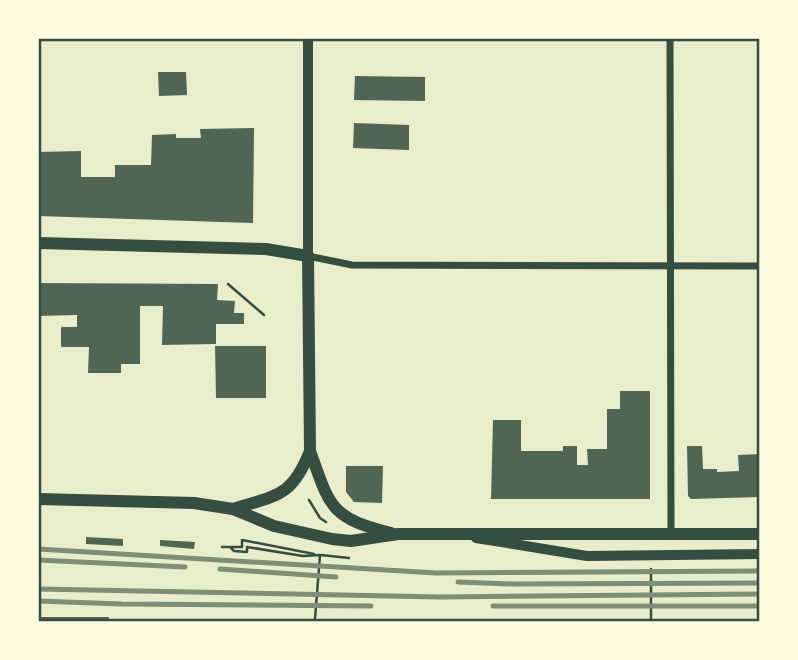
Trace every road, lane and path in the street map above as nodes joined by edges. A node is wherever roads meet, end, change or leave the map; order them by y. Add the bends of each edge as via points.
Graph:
1 (308, 38) edge
2 (670, 38) edge
3 (38, 243) edge
4 (308, 256) junction
5 (670, 265) junction
6 (760, 266) edge
7 (228, 284) dead end
8 (264, 316) dead end
9 (310, 451) junction
10 (304, 497) dead end
11 (315, 498) dead end
12 (38, 499) edge
13 (233, 509) junction
14 (398, 534) junction
15 (448, 534) junction
16 (671, 534) junction
17 (760, 534) edge
18 (222, 547) dead end
19 (231, 548) junction
20 (760, 554) edge
21 (320, 555) junction
22 (349, 558) dead end
23 (652, 558) dead end
24 (310, 621) edge
25 (651, 621) edge

1 - 4 main road
2 - 5 street
3 - 4 main road via 266,249
4 - 5 street via 352,265
4 - 9 main road
5 - 6 street
5 - 16 street
7 - 8 path
9 - 13 main road via 301,475 284,493
9 - 14 main road via 333,508 361,526
10 - 11 path
12 - 13 main road via 194,503
13 - 14 main road via 274,526 332,539
14 - 15 main road
15 - 16 main road
15 - 20 street via 587,556
16 - 17 main road
18 - 19 path
19 - 21 path
19 - 21 path via 242,547 242,540
21 - 22 path
21 - 24 path via 314,619
23 - 25 path

